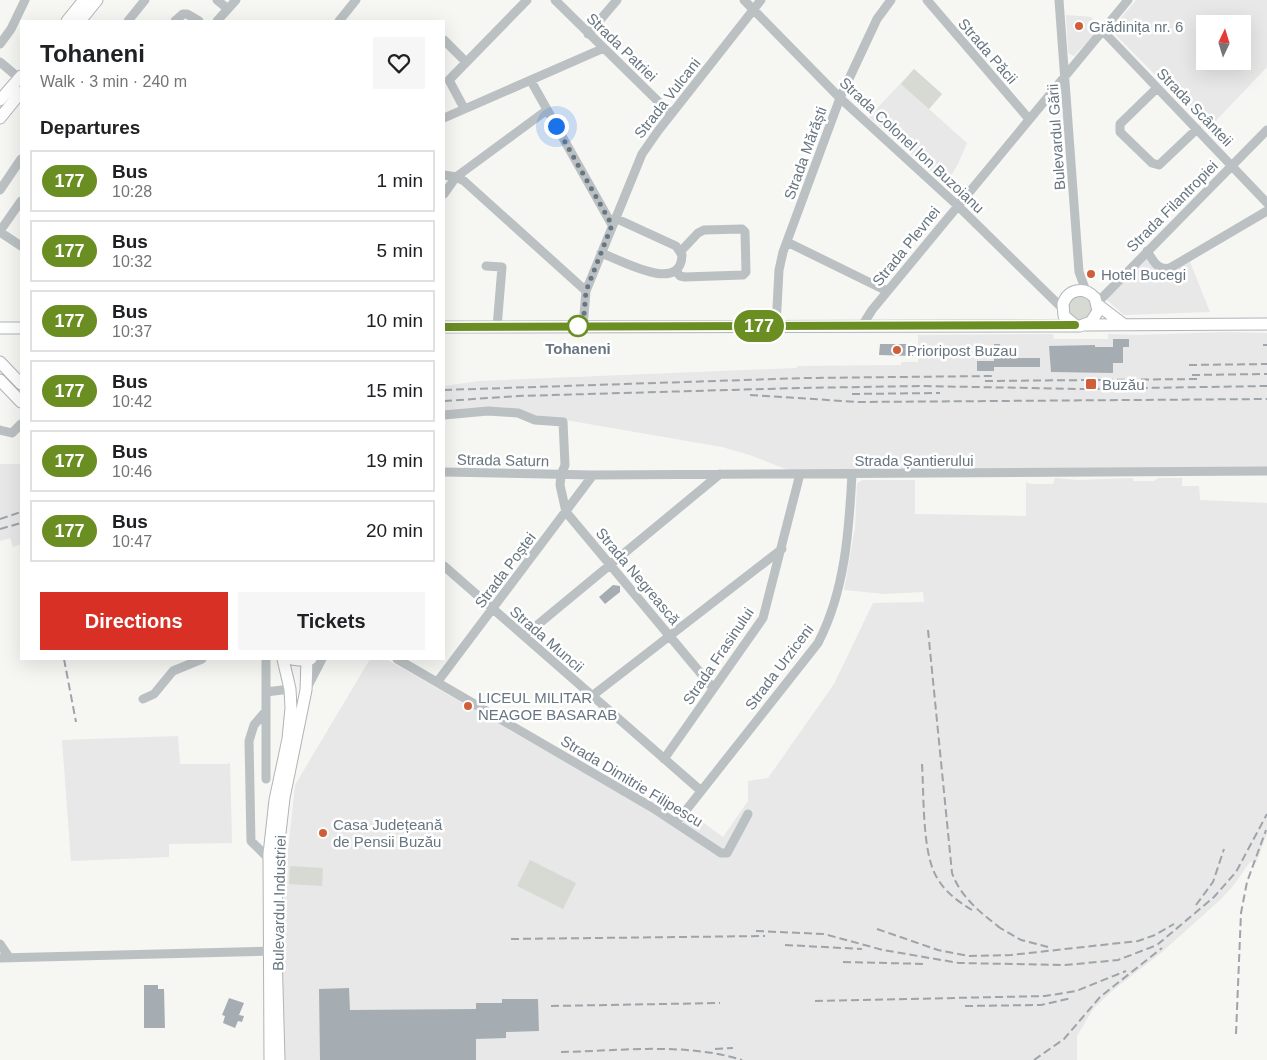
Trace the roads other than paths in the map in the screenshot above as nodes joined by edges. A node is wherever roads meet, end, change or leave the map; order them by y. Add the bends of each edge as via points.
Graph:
1 (25, 0) edge
2 (84, 0) edge
3 (97, 0) edge
4 (144, 0) edge
5 (217, 0) edge
6 (236, 0) edge
7 (356, 0) edge
8 (526, 0) edge
9 (555, 0) edge
10 (617, 0) edge
11 (744, 0) edge
12 (761, 0) edge
13 (891, 0) edge
14 (927, 0) edge
15 (1059, 0) edge
16 (1128, 0) edge
17 (228, 9) junction
18 (754, 10) junction
19 (68, 20) edge
20 (81, 20) edge
21 (131, 20) edge
22 (176, 20) edge
23 (197, 20) edge
24 (218, 20) edge
25 (341, 20) edge
26 (1103, 31) junction
27 (588, 34) junction
28 (445, 41) edge
29 (0, 44) edge
30 (604, 48) junction
31 (0, 62) edge
32 (466, 62) junction
33 (20, 77) edge
34 (1065, 78) junction
35 (446, 81) edge
36 (531, 81) junction
37 (1157, 88) junction
38 (20, 93) edge
39 (840, 98) junction
40 (0, 100) edge
41 (464, 108) junction
42 (547, 110) junction
43 (671, 114) junction
44 (0, 118) edge
45 (445, 118) edge
46 (1029, 119) junction
47 (1197, 129) junction
48 (1267, 130) edge
49 (20, 160) edge
50 (1232, 165) junction
51 (445, 175) edge
52 (456, 177) junction
53 (0, 190) edge
54 (445, 193) edge
55 (20, 202) edge
56 (1267, 202) edge
57 (956, 205) junction
58 (1267, 212) edge
59 (613, 222) junction
60 (0, 232) edge
61 (787, 242) junction
62 (20, 245) edge
63 (681, 251) junction
64 (1147, 251) junction
65 (600, 253) junction
66 (486, 266) dead end
67 (677, 272) junction
68 (1079, 272) junction
69 (586, 291) junction
70 (888, 291) junction
71 (1074, 291) junction
72 (1086, 291) junction
73 (1097, 304) junction
74 (1062, 310) junction
75 (1123, 324) junction
76 (1267, 324) edge
77 (1080, 325) junction
78 (498, 326) junction
79 (583, 326) junction
80 (776, 326) junction
81 (862, 326) junction
82 (1040, 326) junction
83 (445, 327) edge
84 (0, 362) edge
85 (0, 380) edge
86 (20, 383) edge
87 (20, 401) edge
88 (445, 415) edge
89 (20, 425) edge
90 (4, 432) edge
91 (1267, 471) edge
92 (445, 472) edge
93 (720, 474) junction
94 (800, 474) junction
95 (852, 474) junction
96 (561, 475) junction
97 (593, 475) junction
98 (566, 512) junction
99 (782, 548) junction
100 (610, 565) junction
101 (445, 567) edge
102 (492, 609) junction
103 (670, 635) junction
104 (524, 636) junction
105 (200, 660) edge
106 (266, 660) edge
107 (283, 660) edge
108 (308, 660) edge
109 (321, 660) edge
110 (399, 660) edge
111 (438, 681) junction
112 (713, 688) junction
113 (290, 689) junction
114 (306, 690) junction
115 (266, 692) junction
116 (592, 696) junction
117 (143, 699) dead end
118 (266, 711) junction
119 (664, 759) junction
120 (266, 779) dead end
121 (700, 790) junction
122 (748, 814) dead end
123 (676, 822) junction
124 (268, 858) junction
125 (0, 944) edge
126 (272, 951) junction
127 (5, 957) edge
128 (270, 1060) edge
129 (279, 1060) edge

1 - 29 street
2 - 19 main road
3 - 20 main road
4 - 21 street
5 - 17 street
6 - 17 street
7 - 25 street
8 - 32 street
9 - 27 street, Strada Patriei
10 - 27 street
11 - 18 street, Strada Colonel Ion Buzoianu
12 - 18 street, Strada Vulcani
13 - 39 street, Strada Mărăști via 877,19
14 - 46 street, Strada Păcii
15 - 34 street, Bulevardul Gării
16 - 26 street, Strada Plevnei
17 - 24 street
18 - 39 street, Strada Colonel Ion Buzoianu
18 - 43 street, Strada Vulcani
22 - 23 street via 187,14
26 - 34 street, Strada Plevnei
26 - 37 street, Strada Scânteii
27 - 30 street, Strada Patriei
28 - 32 street
30 - 36 street
30 - 43 street, Strada Patriei
31 - 33 street
32 - 35 street
33 - 40 main road
34 - 46 street, Strada Plevnei
34 - 68 street, Bulevardul Gării
35 - 41 street
36 - 41 street
36 - 42 street
37 - 47 street, Strada Scânteii
37 - 47 street via 1120,124 1120,132 1152,163 1159,165
38 - 44 main road
39 - 57 street, Strada Colonel Ion Buzoianu
39 - 61 street, Strada Mărăști
41 - 45 street
42 - 52 street
42 - 59 street
43 - 59 street, Strada Vulcani via 642,154
46 - 57 street, Strada Plevnei
47 - 50 street, Strada Scânteii
48 - 50 street, Strada Filantropiei
49 - 53 street
50 - 56 street, Strada Scânteii
50 - 64 street, Strada Filantropiei
51 - 52 street
52 - 54 street
52 - 69 street
55 - 60 street
57 - 70 street, Strada Plevnei
57 - 74 street, Strada Colonel Ion Buzoianu
58 - 64 street via 1167,269 1158,267
59 - 63 street via 662,239
59 - 65 street, Strada Vulcani
60 - 62 street
61 - 70 street
61 - 80 street, Strada Mărăști via 779,270
63 - 67 street via 682,260
63 - 67 street via 704,230 742,229 745,232 746,272 743,275 685,277
64 - 73 street, Strada Filantropiei
65 - 67 street via 657,274
65 - 69 street, Strada Vulcani
66 - 78 street via 502,266
68 - 71 street, Bulevardul Gării
68 - 72 street, Bulevardul Gării
69 - 79 street, Strada Vulcani
70 - 81 street, Strada Plevnei
71 - 72 main road
71 - 74 main road via 1064,300
72 - 73 main road
73 - 75 main road
73 - 77 main road via 1095,317
74 - 77 main road via 1067,320
74 - 82 main road
75 - 76 main road
75 - 77 main road
77 - 82 main road
78 - 79 main road
78 - 83 main road
79 - 80 main road
80 - 81 main road
81 - 82 main road
84 - 86 main road
85 - 87 main road
88 - 96 street, Strada Negrească via 488,411 518,413 535,420 561,421 564,424 565,465
89 - 90 street via 15,431
91 - 95 street, Strada Șantierului
92 - 96 street, Strada Saturn
93 - 94 street, Strada Șantierului
93 - 97 street, Strada Șantierului
93 - 100 street
94 - 95 street, Strada Șantierului
94 - 99 street, Strada Frasinului
95 - 121 street, Strada Urziceni via 844,558 833,608 822,635
96 - 97 street, Strada Șantierului
96 - 98 street, Strada Negrească via 560,487
97 - 98 street, Strada Poștei
98 - 100 street, Strada Negrească
98 - 102 street, Strada Poștei
99 - 103 street
99 - 112 street, Strada Frasinului via 760,623
100 - 103 street, Strada Negrească
100 - 104 street
101 - 102 street, Strada Muncii
102 - 104 street, Strada Muncii
102 - 111 street, Strada Poștei
103 - 112 street, Strada Negrească
103 - 116 street
104 - 116 street, Strada Muncii
105 - 117 street via 173,671 154,694
106 - 115 street
107 - 113 main road, Bulevardul Industriei
108 - 114 main road, Bulevardul Industriei
109 - 114 street
110 - 111 street, Strada Dimitrie Filipescu
111 - 123 street, Strada Dimitrie Filipescu
112 - 119 street, Strada Frasinului
113 - 115 street
113 - 124 main road, Bulevardul Industriei via 289,730
114 - 126 main road, Bulevardul Industriei via 284,798
115 - 118 street
116 - 119 street, Strada Muncii
118 - 120 street
118 - 124 street via 254,724 249,741 251,841
119 - 121 street, Strada Muncii
121 - 123 street, Strada Urziceni
122 - 123 street, Strada Dimitrie Filipescu via 727,853 721,853
124 - 126 main road, Bulevardul Industriei
125 - 127 street
126 - 127 street
126 - 128 main road, Bulevardul Industriei
126 - 129 main road, Bulevardul Industriei

